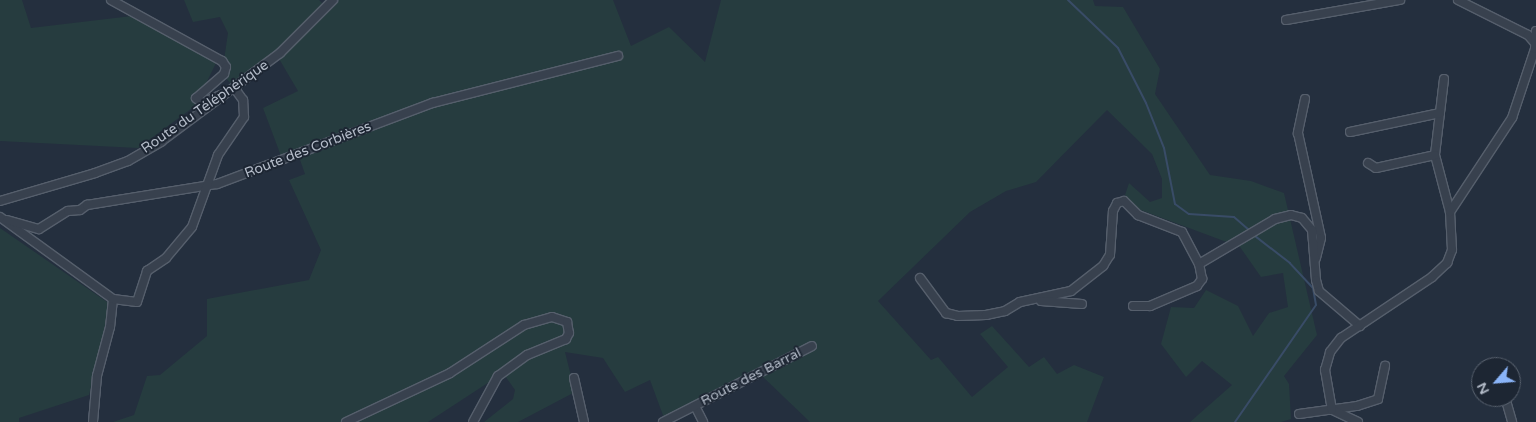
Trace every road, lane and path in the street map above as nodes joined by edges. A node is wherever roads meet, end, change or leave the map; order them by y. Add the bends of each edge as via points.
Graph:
1 (111, 0) edge
2 (333, 0) edge
3 (1400, 0) edge
4 (1458, 0) edge
5 (1286, 20) dead end
6 (1536, 31) edge
7 (1535, 42) edge
8 (618, 56) dead end
9 (1444, 79) dead end
10 (235, 89) junction
11 (225, 96) junction
12 (1305, 99) dead end
13 (1440, 113) junction
14 (1350, 132) dead end
15 (1436, 155) junction
16 (1368, 163) dead end
17 (204, 185) junction
18 (0, 201) edge
19 (1450, 212) junction
20 (4, 218) edge
21 (1315, 260) junction
22 (1199, 264) junction
23 (920, 278) dead end
24 (112, 299) junction
25 (1033, 300) junction
26 (1082, 304) dead end
27 (1133, 306) dead end
28 (1360, 326) junction
29 (812, 346) dead end
30 (1385, 366) dead end
31 (574, 378) dead end
32 (695, 406) junction
33 (1508, 407) edge
34 (1332, 410) junction
35 (1299, 414) dead end
36 (93, 422) edge
37 (346, 422) edge
38 (473, 422) edge
39 (584, 422) edge
40 (663, 422) edge
41 (703, 422) edge
42 (1358, 422) edge
43 (1512, 422) edge

1 - 11 street via 222,61 226,67 224,74 196,98 202,102
2 - 10 street, Route du Téléphérique via 298,38
3 - 5 street
4 - 7 street via 1528,35
6 - 7 street
7 - 19 street via 1512,118
8 - 17 street, Route des Corbières via 433,103 217,184
9 - 13 street
10 - 11 street, Route du Téléphérique
10 - 17 street via 243,100 244,117 218,155
11 - 18 street, Route du Téléphérique via 128,161 36,193
12 - 21 street via 1298,134 1321,238
13 - 14 street
13 - 15 street
15 - 16 street via 1376,168
15 - 19 street
17 - 20 street, Route des Corbières via 87,205 68,211 39,229
17 - 24 street via 192,227 166,258 147,271 139,300 132,304
19 - 28 street via 1452,250 1447,263
20 - 24 street
21 - 22 street via 1310,225 1291,215 1275,220
21 - 28 street via 1320,292
22 - 25 street via 1182,232 1138,214 1124,201 1117,203 1113,211 1110,255 1103,266 1072,291
22 - 27 street via 1202,279 1197,286 1150,306
23 - 25 street via 946,313 958,316 1005,311 1020,302
24 - 36 street via 110,327 97,376
25 - 26 street
28 - 34 street via 1335,344 1327,358 1325,370
29 - 32 street, Route des Barral
30 - 34 street via 1378,399
31 - 39 street
32 - 40 street, Route des Barral
32 - 41 street
33 - 43 street
34 - 35 street
34 - 42 street
37 - 38 street via 450,374 524,324 552,317 567,322 569,332 566,339 527,355 498,376

